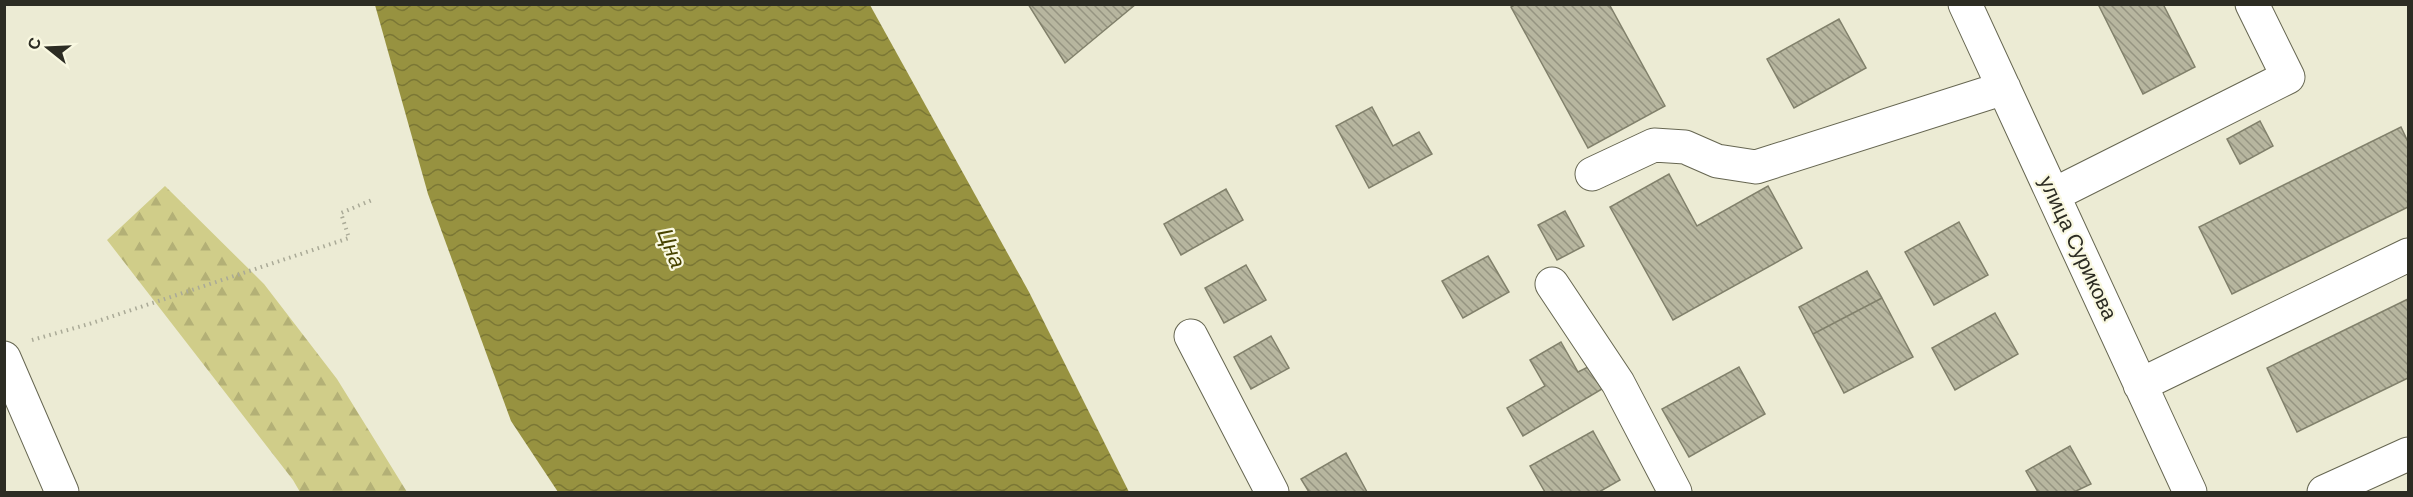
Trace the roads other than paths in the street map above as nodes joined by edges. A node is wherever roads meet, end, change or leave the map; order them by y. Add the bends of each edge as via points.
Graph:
1 (1965, 4) edge
2 (2252, 4) edge
3 (2004, 88) junction
4 (1592, 174) dead end
5 (2053, 195) junction
6 (2409, 255) edge
7 (1552, 284) dead end
8 (1191, 336) dead end
9 (15, 350) edge
10 (2140, 385) junction
11 (2409, 454) edge
12 (62, 492) edge
13 (1272, 492) edge
14 (1675, 492) edge
15 (2190, 492) edge
16 (2324, 492) edge

1 - 3 street, улица Сурикова
2 - 5 street via 2288,76
3 - 4 street via 1756,167 1717,161 1685,147 1654,145
3 - 5 street, улица Сурикова
5 - 10 street, улица Сурикова
6 - 10 street
7 - 14 street via 1617,382
8 - 13 street
9 - 12 street
10 - 15 street, улица Сурикова
11 - 16 street

